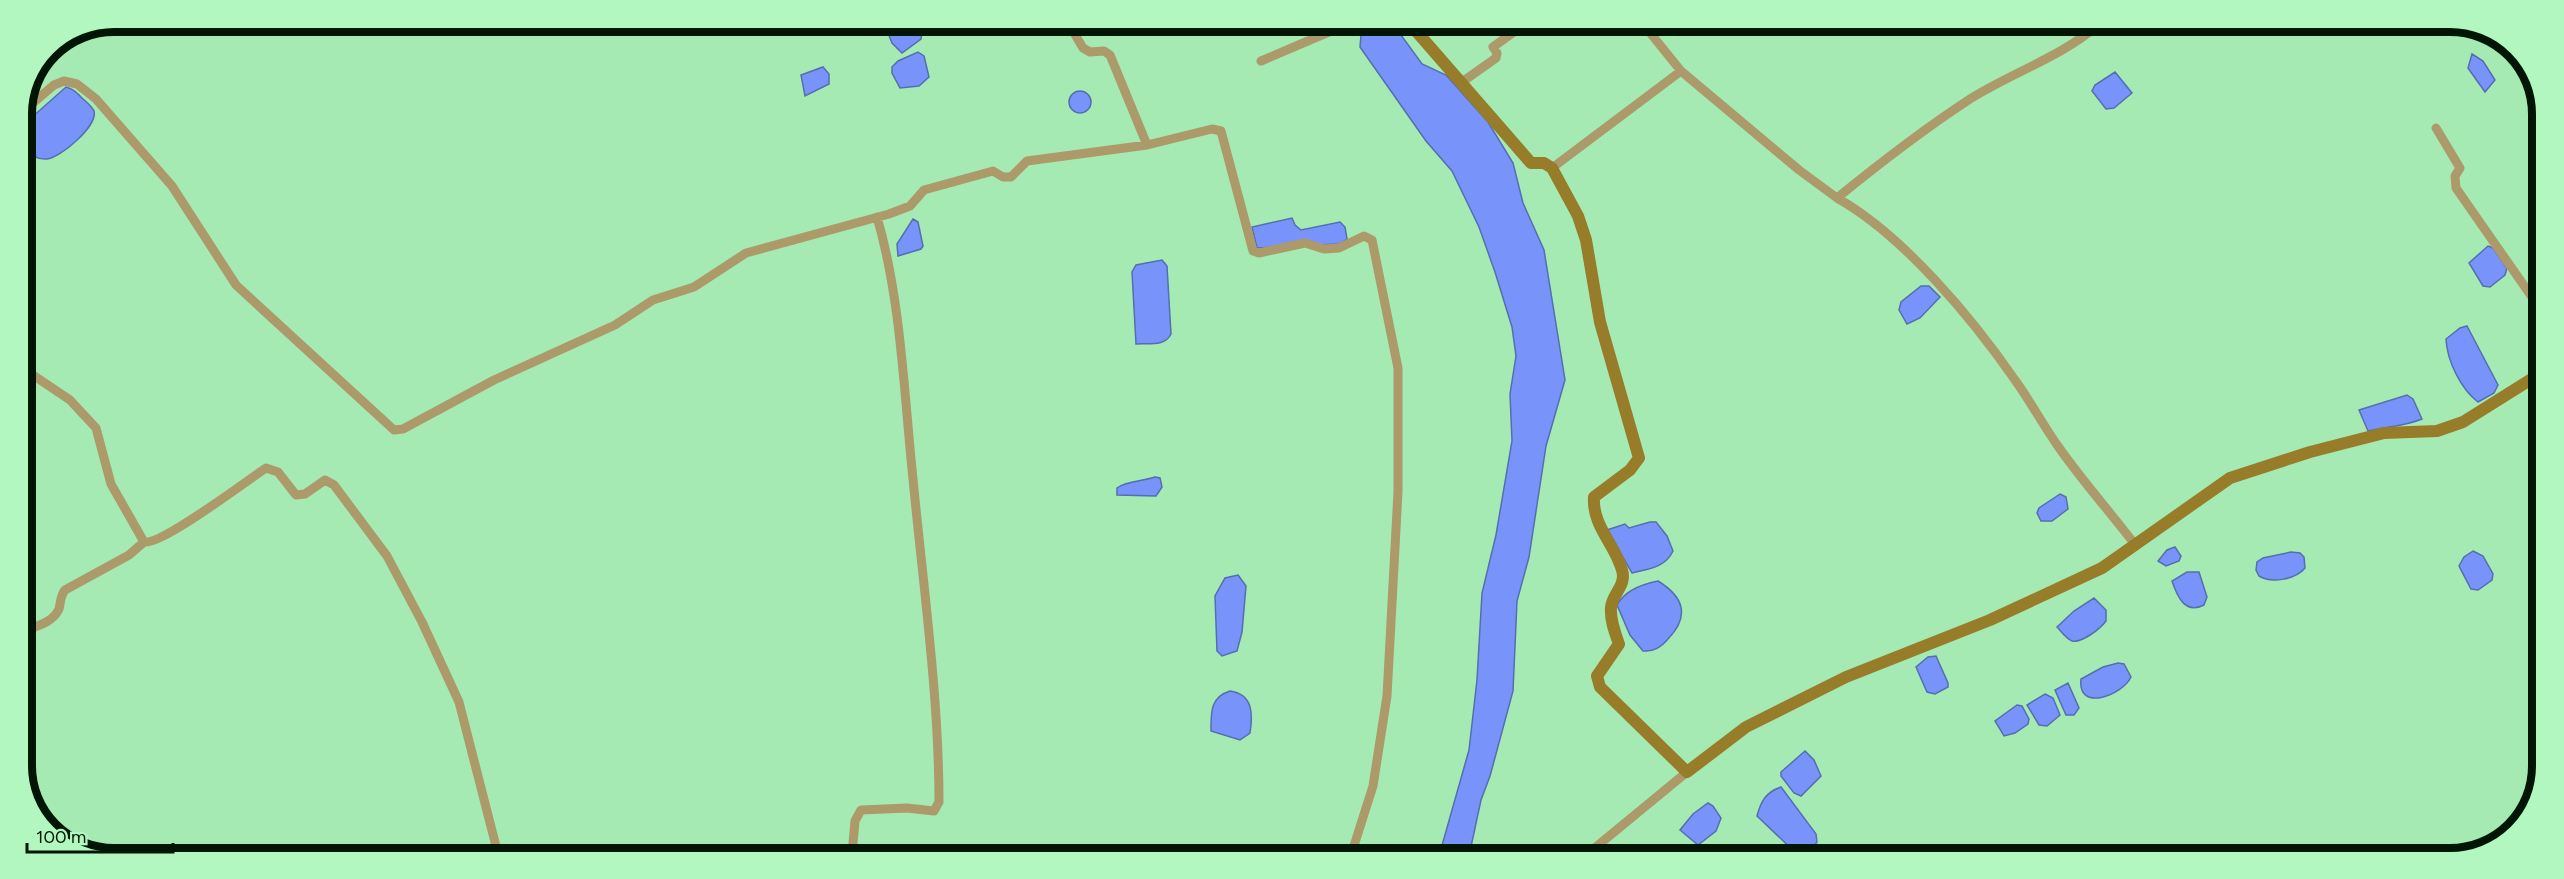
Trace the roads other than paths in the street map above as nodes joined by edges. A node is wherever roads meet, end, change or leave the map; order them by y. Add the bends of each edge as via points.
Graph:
1 (1073, 32) edge
2 (1331, 32) edge
3 (1417, 32) edge
4 (1513, 32) edge
5 (1650, 32) edge
6 (2086, 32) edge
7 (1261, 61) dead end
8 (1681, 71) junction
9 (1462, 82) junction
10 (33, 103) edge
11 (2436, 128) dead end
12 (1147, 145) junction
13 (1552, 168) junction
14 (1837, 198) junction
15 (877, 217) junction
16 (2532, 297) edge
17 (32, 374) edge
18 (2532, 379) edge
19 (144, 542) junction
20 (2136, 546) junction
21 (32, 628) edge
22 (1687, 772) junction
23 (496, 848) edge
24 (853, 848) edge
25 (1353, 848) edge
26 (1595, 848) edge

1 - 12 street via 1083,48 1110,55
2 - 7 street
3 - 9 street
4 - 9 street via 1493,46 1496,58
5 - 8 street
6 - 14 street via 1972,98
8 - 13 street
8 - 14 street via 1799,171
9 - 13 street via 1531,164 1544,163
10 - 15 street via 64,81 77,84 96,99 172,186 236,285 394,430 615,325 653,300 694,287 746,253
11 - 16 street via 2460,168 2455,176 2456,188
12 - 15 street via 1027,161 1011,177 982,172 924,190 910,206
12 - 25 street via 1212,129 1221,131 1253,251 1305,243 1324,249 1339,248 1364,236 1372,240 1398,368 1398,492 1387,696 1373,786
13 - 22 street via 1578,216 1586,240 1600,322 1639,458 1630,470 1594,497 1599,524 1623,571 1621,589 1610,606 1619,644 1597,676 1600,687
14 - 20 street via 1866,215 1975,328 2105,510
15 - 24 street via 886,248 904,385 936,723 939,802 934,811 861,810 855,821
17 - 19 street via 70,400 96,428 111,484
18 - 20 street via 2463,422 2437,431 2384,433 2230,478
19 - 21 street via 129,555 65,590 56,614
19 - 23 street via 152,543 266,468 278,472 300,496 329,481 401,577 459,702
20 - 22 street via 2102,568 1990,620 1846,677 1746,727
22 - 26 street

